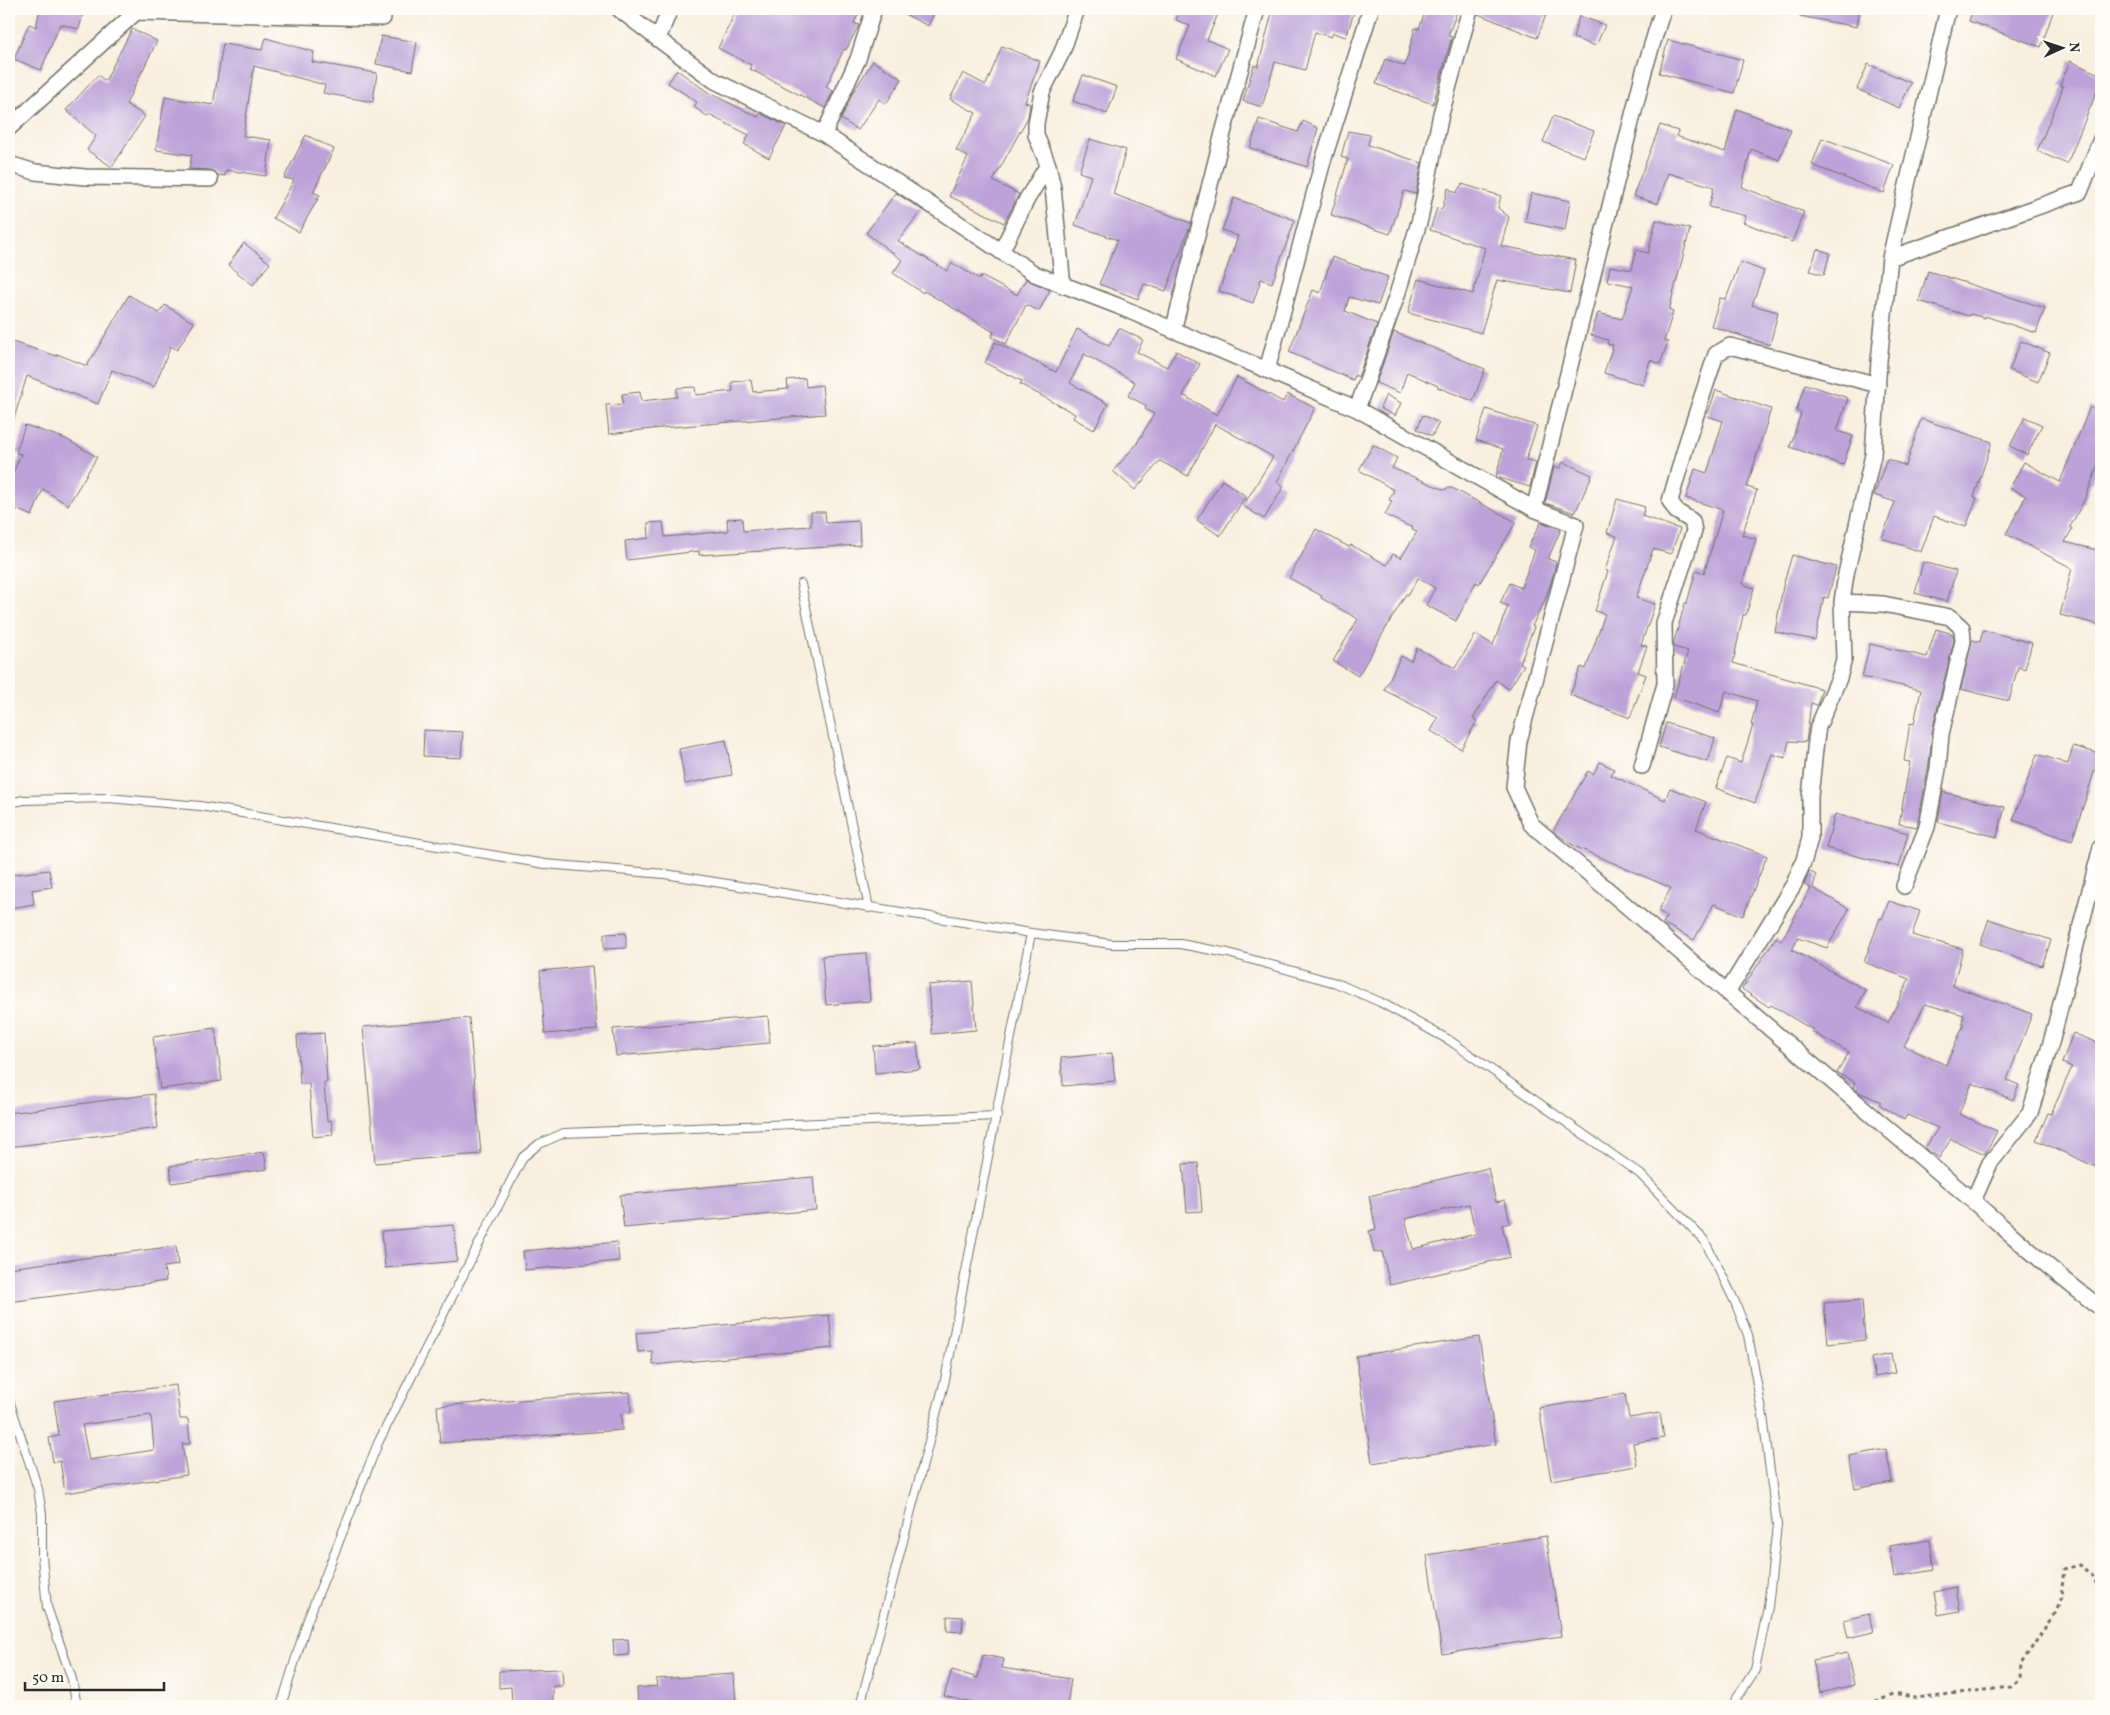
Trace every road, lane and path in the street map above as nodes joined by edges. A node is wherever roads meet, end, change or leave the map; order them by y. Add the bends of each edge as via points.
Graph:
1 (619, 9) edge
2 (670, 9) edge
3 (874, 9) edge
4 (1077, 9) edge
5 (1258, 9) edge
6 (1371, 9) edge
7 (1470, 9) edge
8 (1663, 9) edge
9 (1948, 9) edge
10 (383, 18) dead end
11 (658, 38) junction
12 (9, 128) edge
13 (824, 134) junction
14 (2101, 138) edge
15 (1048, 165) junction
16 (10, 167) edge
17 (210, 178) dead end
18 (1001, 252) junction
19 (1890, 258) junction
20 (1063, 286) junction
21 (1173, 331) junction
22 (1267, 370) junction
23 (1878, 385) junction
24 (1357, 409) junction
25 (1534, 509) junction
26 (801, 584) dead end
27 (1842, 602) junction
28 (1642, 766) dead end
29 (9, 803) edge
30 (2101, 847) edge
31 (1904, 886) dead end
32 (869, 908) junction
33 (1032, 933) junction
34 (1727, 992) junction
35 (997, 1116) junction
36 (1972, 1200) junction
37 (2101, 1308) edge
38 (9, 1400) edge
39 (2101, 1594) edge
40 (77, 1706) edge
41 (280, 1706) edge
42 (860, 1706) edge
43 (1732, 1706) edge
44 (1868, 1706) edge

1 - 11 street
2 - 11 street
3 - 13 street via 858,59
4 - 15 street via 1062,52 1042,92 1036,123 1036,135
5 - 21 street
6 - 22 street via 1324,161
7 - 24 street via 1442,114 1420,218
8 - 25 street via 1644,71
9 - 19 street
10 - 12 street via 136,12
11 - 13 street via 715,81
13 - 18 street
14 - 19 street via 2080,192
15 - 18 street
15 - 20 street
16 - 17 street via 85,177
18 - 20 street via 1035,274
19 - 23 street
20 - 21 street
21 - 22 street
22 - 24 street
23 - 27 street via 1873,455
23 - 28 street via 1730,346 1716,354 1670,501 1676,511 1692,521 1694,531 1664,623 1665,684
24 - 25 street
25 - 34 street via 1576,524 1519,741 1514,788 1531,824
26 - 32 lane
27 - 31 street via 1883,604 1950,617 1962,628 1963,641 1941,734 1928,827
27 - 34 street via 1844,659 1840,678 1817,734 1811,780 1810,838 1804,860 1777,914
29 - 32 lane via 108,798 200,806 545,864 665,874
30 - 36 street via 2030,1112 1990,1163
32 - 33 lane
33 - 35 lane
33 - 43 lane via 1112,944 1180,944 1228,953 1336,983 1380,1002 1448,1040 1640,1174 1704,1240 1748,1335 1763,1416 1777,1525 1768,1607 1755,1670
34 - 36 street
35 - 41 lane via 564,1133 540,1144 523,1157 378,1443 307,1622
35 - 42 lane via 945,1380
36 - 37 street via 2065,1282
38 - 40 lane via 38,1489 47,1607 72,1679
39 - 44 path via 2092,1574 2080,1565 2064,1569 2061,1598 2054,1614 2021,1664 2020,1680 2011,1687 1915,1698 1895,1693

